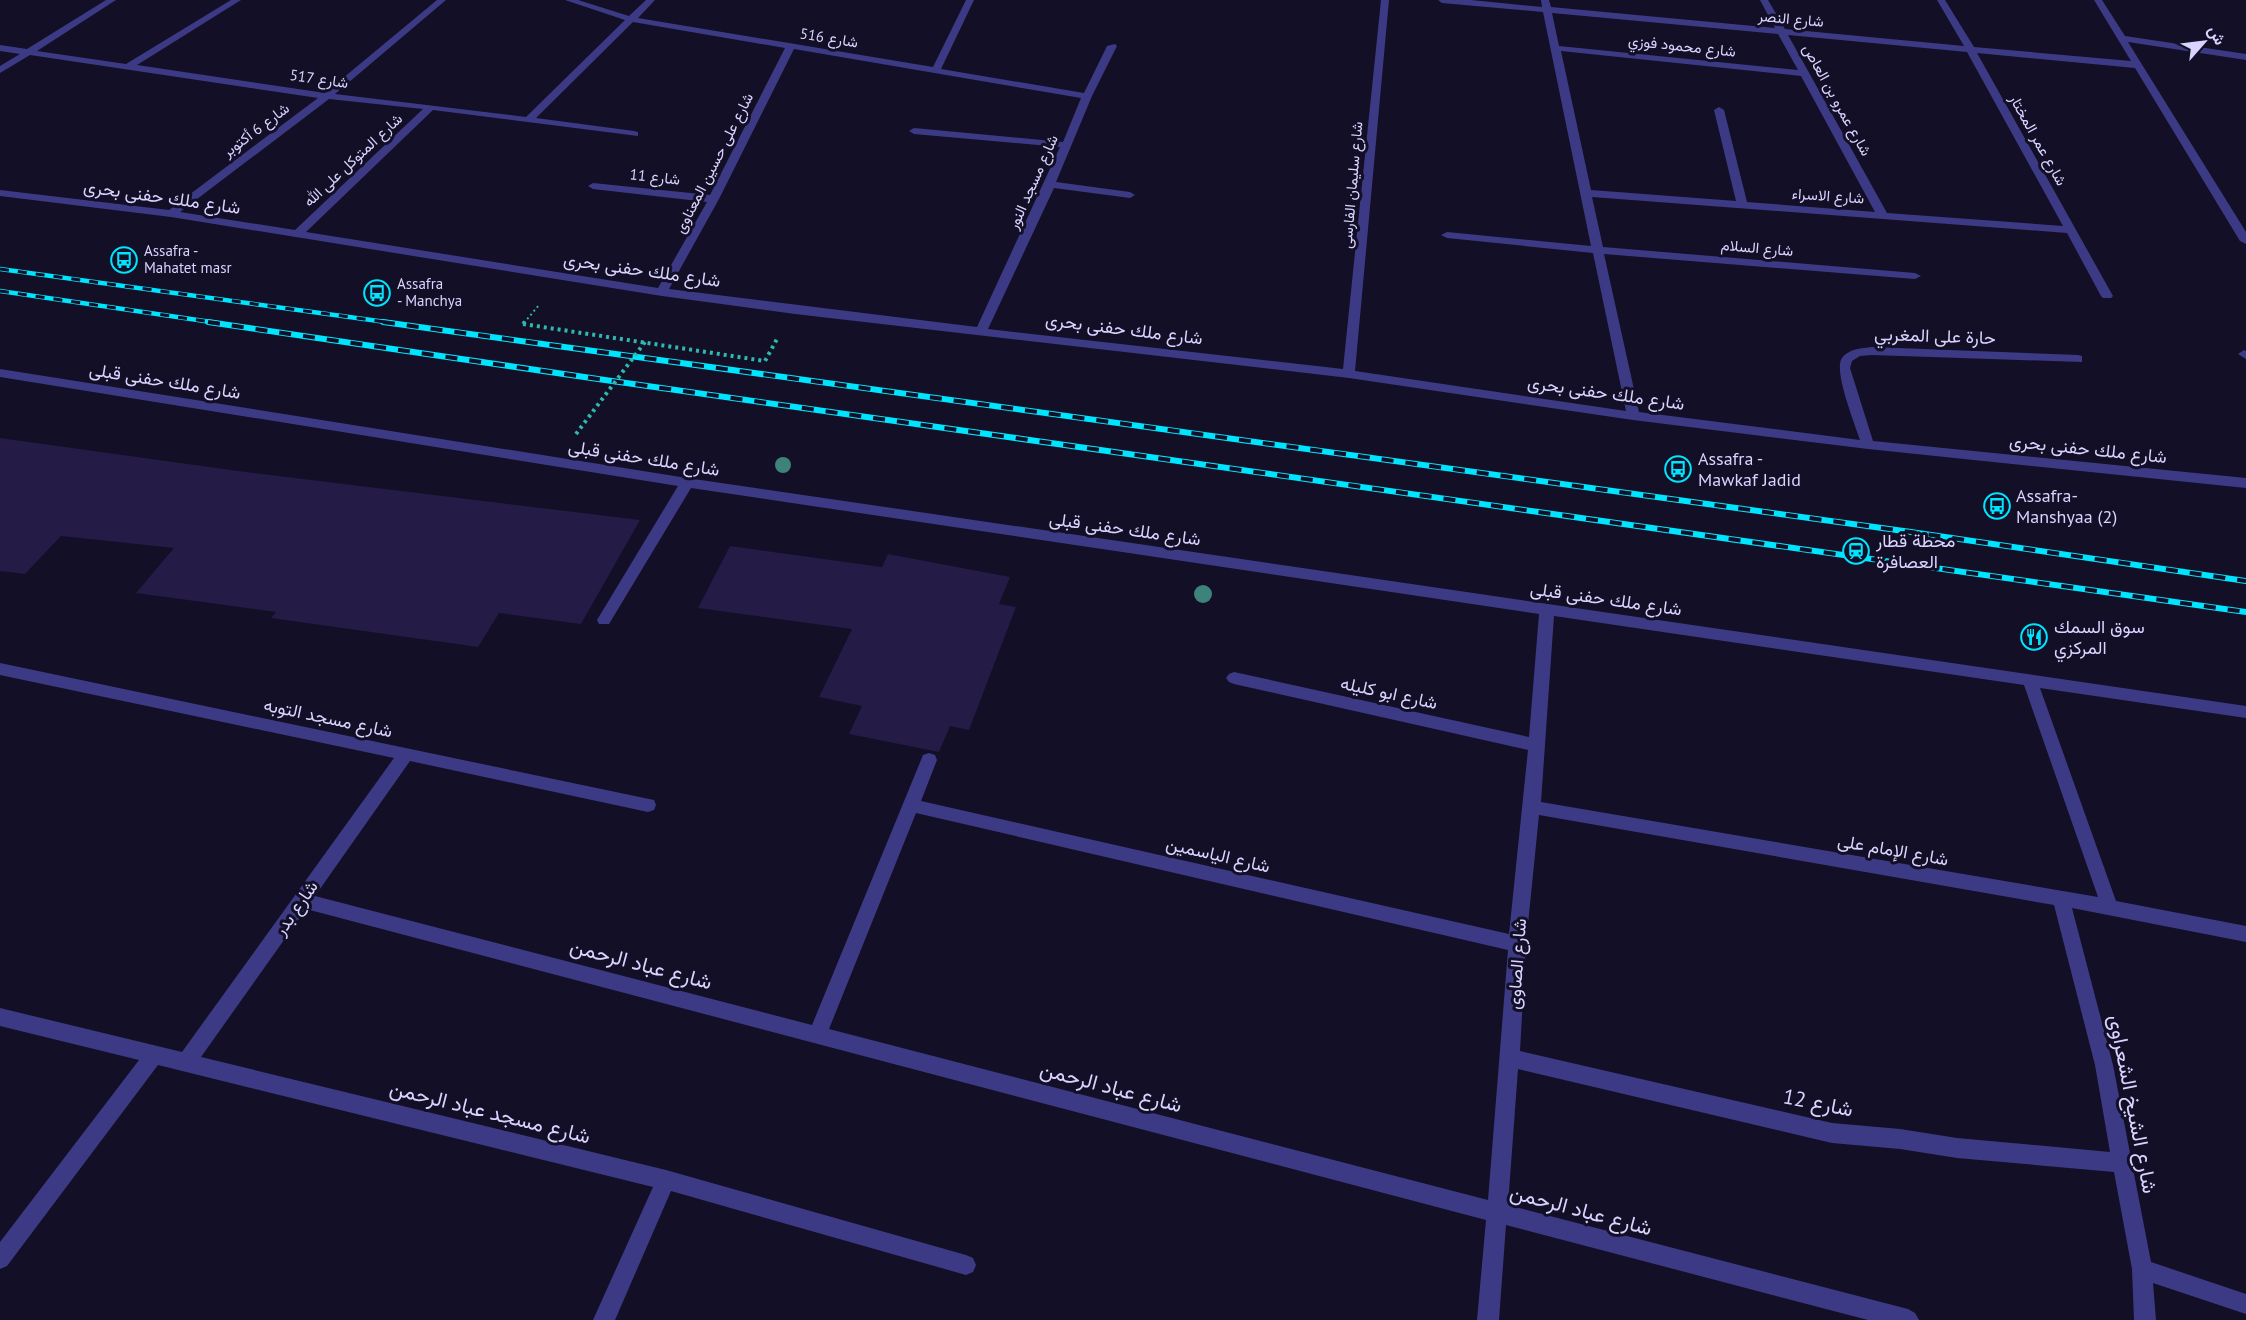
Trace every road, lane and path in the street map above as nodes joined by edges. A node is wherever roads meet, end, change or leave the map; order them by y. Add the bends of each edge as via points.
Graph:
1 (112, 0) edge
2 (237, 0) edge
3 (442, 0) edge
4 (568, 0) edge
5 (651, 0) edge
6 (970, 0) edge
7 (1385, 0) edge
8 (1442, 0) edge
9 (1764, 0) edge
10 (1941, 0) edge
11 (2098, 0) edge
12 (1546, 6) edge
13 (630, 19) junction
14 (1783, 33) junction
15 (2121, 38) junction
16 (1112, 46) dead end
17 (0, 48) edge
18 (790, 48) junction
19 (1555, 48) junction
20 (1971, 50) junction
21 (28, 52) junction
22 (2246, 57) edge
23 (2138, 65) junction
24 (129, 66) junction
25 (0, 70) edge
26 (936, 70) junction
27 (1806, 74) junction
28 (327, 96) junction
29 (1087, 96) junction
30 (431, 107) junction
31 (1719, 110) dead end
32 (528, 120) junction
33 (915, 131) dead end
34 (634, 134) dead end
35 (1067, 144) junction
36 (1050, 183) junction
37 (593, 186) dead end
38 (0, 193) edge
39 (1584, 193) junction
40 (1130, 195) dead end
41 (714, 199) junction
42 (1742, 205) junction
43 (171, 214) junction
44 (1883, 216) junction
45 (2070, 230) junction
46 (296, 235) junction
47 (1448, 235) dead end
48 (2246, 241) edge
49 (1597, 250) junction
50 (1915, 276) dead end
51 (662, 292) junction
52 (2106, 296) dead end
53 (523, 324) dead end
54 (981, 331) junction
55 (645, 342) junction
56 (2078, 359) dead end
57 (765, 361) dead end
58 (0, 373) edge
59 (1349, 374) junction
60 (1633, 416) junction
61 (576, 434) dead end
62 (1868, 445) junction
63 (687, 483) junction
64 (2246, 483) edge
65 (1547, 608) junction
66 (603, 620) dead end
67 (0, 669) edge
68 (1234, 678) dead end
69 (2030, 680) junction
70 (2246, 712) edge
71 (1536, 745) junction
72 (405, 754) junction
73 (929, 759) dead end
74 (648, 805) dead end
75 (910, 805) junction
76 (1532, 807) junction
77 (2061, 899) junction
78 (302, 900) junction
79 (2110, 907) junction
80 (2246, 934) edge
81 (1517, 944) junction
82 (0, 1017) edge
83 (818, 1034) junction
84 (153, 1056) junction
85 (1510, 1058) junction
86 (186, 1062) junction
87 (2122, 1163) junction
88 (666, 1180) junction
89 (1497, 1211) junction
90 (0, 1259) edge
91 (966, 1265) dead end
92 (2142, 1269) junction
93 (2246, 1304) edge
94 (604, 1320) edge
95 (1488, 1320) edge
96 (1908, 1320) edge
97 (2145, 1320) edge

1 - 21 street
2 - 24 street
3 - 28 street, شارع 6 أكتوبر
4 - 13 street, شارع 516
5 - 13 street
6 - 26 street
7 - 59 street, شارع سليمان الفارسى
8 - 12 street, شارع النصر
9 - 14 street, شارع عمرو بن العاص
10 - 20 street, شارع عمر المختار
11 - 15 street
12 - 14 street, شارع النصر
12 - 19 street
13 - 18 street, شارع 516
13 - 32 street
14 - 20 street, شارع النصر
14 - 27 street, شارع عمرو بن العاص
15 - 22 street
15 - 23 street
16 - 29 street, شارع مسجد النور
17 - 21 street, شارع 517
18 - 26 street, شارع 516
18 - 41 street, شارع على حسين المعناوى
19 - 27 street, شارع محمود فوزي
19 - 39 street
20 - 23 street, شارع النصر
20 - 45 street, شارع عمر المختار
21 - 24 street, شارع 517
21 - 25 street
23 - 48 street
24 - 28 street, شارع 517
26 - 29 street, شارع 516
27 - 44 street, شارع عمرو بن العاص
28 - 30 street, شارع 517
28 - 43 street, شارع 6 أكتوبر
29 - 35 street, شارع مسجد النور
30 - 32 street, شارع 517
30 - 46 street, شارع المتوكل على الله
31 - 42 street
32 - 34 street, شارع 517
33 - 35 street
35 - 36 street, شارع مسجد النور
36 - 40 street
36 - 54 street, شارع مسجد النور
37 - 41 street, شارع 11
38 - 43 street, شارع ملك حفنى بحرى
39 - 42 street, شارع الاسراء
39 - 49 street
41 - 51 street, شارع على حسين المعناوى
42 - 44 street, شارع الاسراء
43 - 46 street, شارع ملك حفنى بحرى
44 - 45 street, شارع الاسراء
45 - 52 street, شارع عمر المختار
46 - 51 street, شارع ملك حفنى بحرى
47 - 49 street, شارع السلام
49 - 50 street, شارع السلام
49 - 60 street
51 - 54 street, شارع ملك حفنى بحرى
53 - 55 path
54 - 59 street, شارع ملك حفنى بحرى
55 - 57 path
55 - 61 path, bridge
56 - 62 street, حارة على المغربي via 1857,353 1847,359 1844,368
58 - 63 street, شارع ملك حفنى قبلى
59 - 60 street, شارع ملك حفنى بحرى
60 - 62 street, شارع ملك حفنى بحرى
62 - 64 street, شارع ملك حفنى بحرى
63 - 65 street, شارع ملك حفنى قبلى
63 - 66 street
65 - 69 street, شارع ملك حفنى قبلى
65 - 71 street, شارع الصاوى
67 - 72 street, شارع مسجد التوبه
68 - 71 street, شارع ابو كليله
69 - 70 street, شارع ملك حفنى قبلى
69 - 79 street
71 - 76 street, شارع الصاوى
72 - 74 street, شارع مسجد التوبه
72 - 78 street, شارع بدر
73 - 75 street
75 - 81 street, شارع الياسمين
75 - 83 street
76 - 77 street, شارع الإمام على
76 - 81 street, شارع الصاوى
77 - 79 street, شارع الإمام على
77 - 87 street, شارع الشيخ الشعراوى via 2104,1065
78 - 83 street, شارع عباد الرحمن
78 - 86 street, شارع بدر
79 - 80 street, شارع الإمام على
81 - 85 street, شارع الصاوى
82 - 84 street, شارع مسجد عباد الرحمن
83 - 89 street, شارع عباد الرحمن
84 - 86 street, شارع مسجد عباد الرحمن
84 - 90 street
85 - 87 street, شارع 12 via 1832,1133
85 - 89 street, شارع الصاوى
86 - 88 street, شارع مسجد عباد الرحمن
87 - 92 street, شارع الشيخ الشعراوى
88 - 91 street, شارع مسجد عباد الرحمن
88 - 94 street
89 - 95 street, شارع الصاوى
89 - 96 street, شارع عباد الرحمن
92 - 93 street
92 - 97 street, شارع الشيخ الشعراوى

